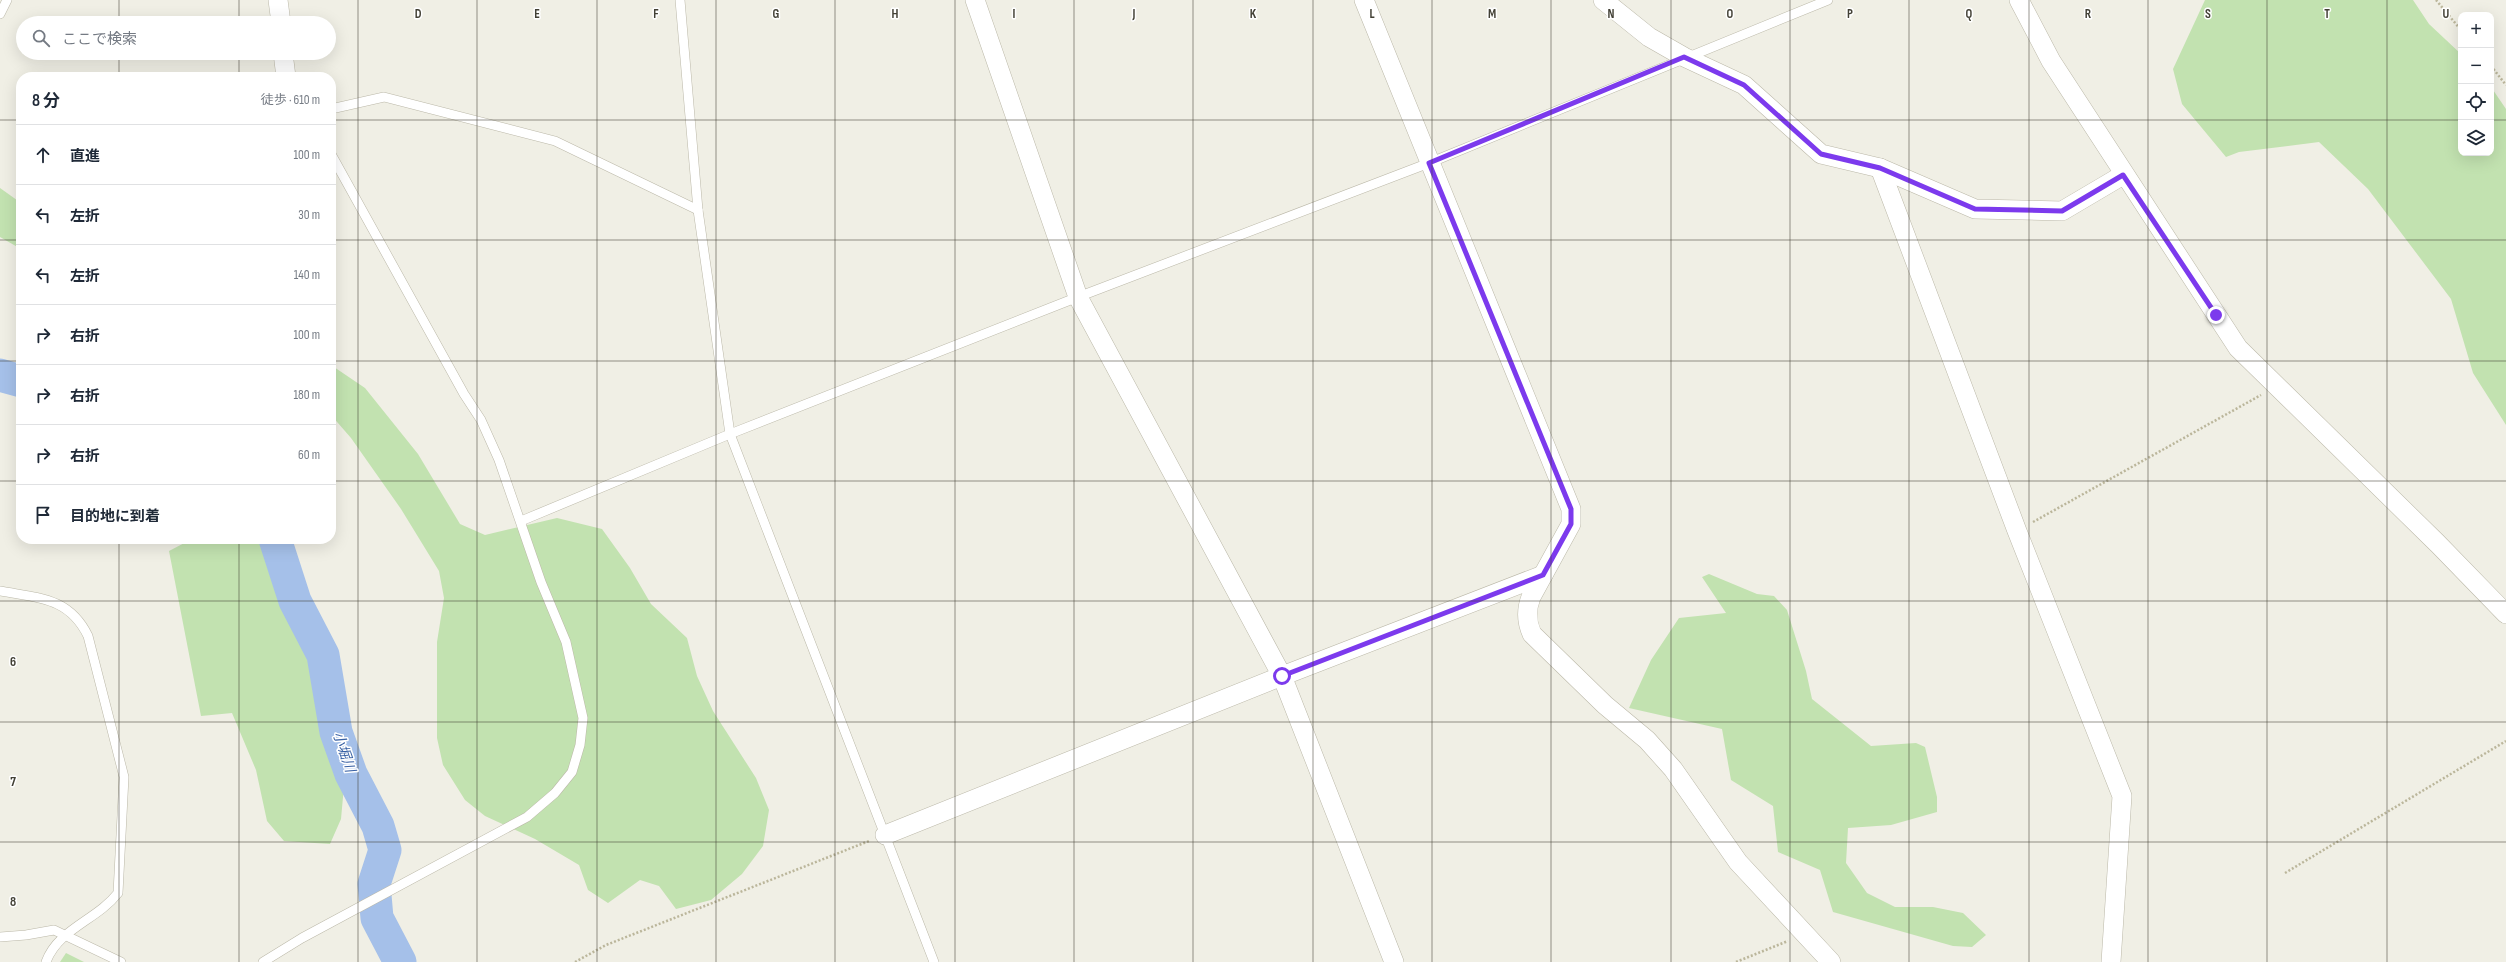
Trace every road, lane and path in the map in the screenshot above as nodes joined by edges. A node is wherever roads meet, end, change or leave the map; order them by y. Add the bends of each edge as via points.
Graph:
1 (7, 0) edge
2 (278, 0) edge
3 (680, 0) edge
4 (975, 0) edge
5 (1364, 0) edge
6 (1603, 0) edge
7 (1828, 0) edge
8 (2019, 0) edge
9 (2436, 0) edge
10 (0, 14) edge
11 (279, 16) edge
12 (2458, 26) edge
13 (1684, 57) junction
14 (284, 60) edge
15 (2494, 70) edge
16 (285, 72) edge
17 (2506, 85) edge
18 (336, 108) edge
19 (336, 163) edge
20 (1429, 163) junction
21 (1880, 168) junction
22 (2123, 175) junction
23 (698, 210) junction
24 (1078, 296) junction
25 (2276, 387) junction
26 (730, 434) junction
27 (521, 521) junction
28 (2017, 531) junction
29 (1543, 575) junction
30 (0, 591) edge
31 (2506, 614) edge
32 (1282, 676) junction
33 (2506, 741) edge
34 (885, 835) junction
35 (2285, 873) dead end
36 (1806, 934) junction
37 (64, 935) junction
38 (0, 937) edge
39 (46, 962) edge
40 (122, 962) edge
41 (263, 962) edge
42 (575, 962) edge
43 (934, 962) edge
44 (1394, 962) edge
45 (1736, 962) edge
46 (1831, 962) edge
47 (2111, 962) edge

1 - 10 lane
2 - 11 street
3 - 23 lane
4 - 24 street
5 - 20 street
6 - 13 street via 1649,37
7 - 13 lane
8 - 22 street via 2051,61
9 - 12 path
13 - 20 lane
13 - 21 street via 1744,85 1821,154
14 - 16 street
15 - 17 path
18 - 23 lane via 384,97 555,141
19 - 27 lane via 464,394 481,420 499,460
20 - 24 lane
20 - 29 street via 1571,509 1571,524
21 - 22 street via 1975,209 2062,211
21 - 28 street
22 - 25 street via 2238,348
23 - 26 lane
24 - 26 lane
24 - 32 street
25 - 28 path
25 - 31 street via 2438,544
26 - 27 lane
26 - 34 lane
27 - 41 lane via 541,582 566,642 578,691 583,718 580,744 572,772 555,793 527,817 302,938
28 - 47 street via 2122,796
29 - 32 street
29 - 36 street via 1527,609 1527,624 1532,634 1605,705 1652,746 1673,769 1738,862
30 - 37 lane via 62,605 74,613 82,623 88,636 123,768 118,893 109,905
32 - 34 street
32 - 44 street
33 - 35 path
34 - 42 path via 606,945
34 - 43 lane
36 - 45 path
36 - 46 street
37 - 38 lane via 54,930
37 - 39 lane
37 - 40 lane

